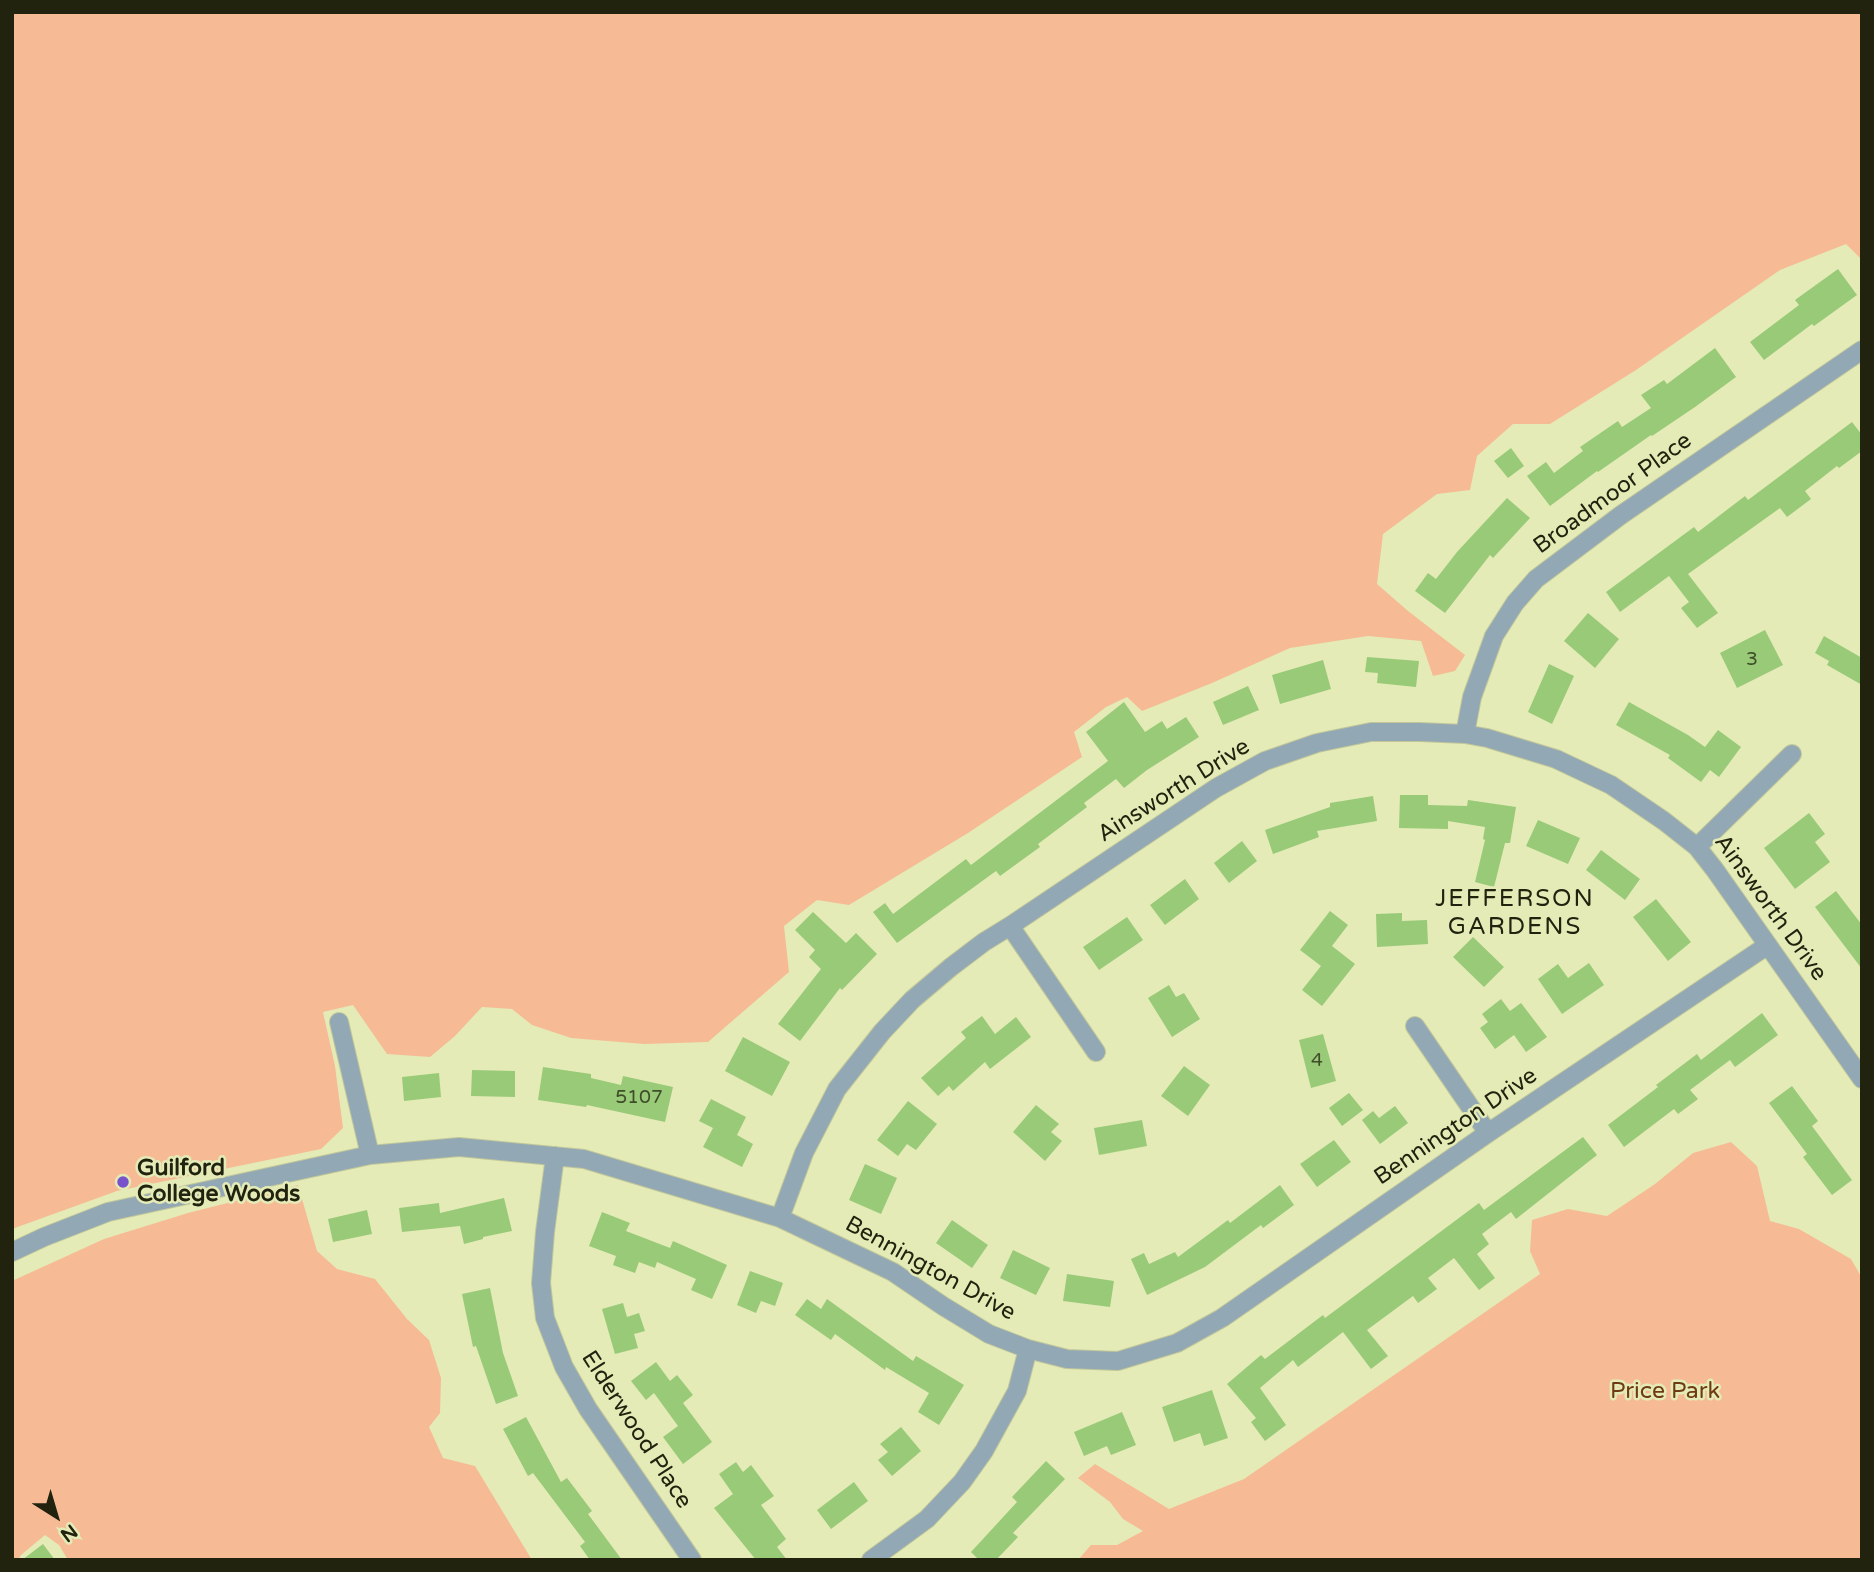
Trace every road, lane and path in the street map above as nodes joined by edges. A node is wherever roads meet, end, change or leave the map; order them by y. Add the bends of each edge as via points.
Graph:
1 (1862, 351) edge
2 (1465, 734) junction
3 (1792, 754) dead end
4 (1697, 847) junction
5 (1010, 926) junction
6 (1768, 945) junction
7 (339, 1022) dead end
8 (1415, 1026) dead end
9 (1096, 1052) dead end
10 (1862, 1079) edge
11 (1488, 1133) junction
12 (370, 1155) junction
13 (555, 1156) junction
14 (780, 1217) junction
15 (12, 1252) edge
16 (1028, 1349) junction
17 (692, 1560) edge
18 (871, 1560) edge

1 - 2 street, Broadmoor Place via 1621,515 1536,579 1494,636 1472,696
2 - 4 street, Ainsworth Drive via 1556,759 1611,785
2 - 5 street, Ainsworth Drive via 1371,733 1317,743 1265,761 1216,788
3 - 4 street
4 - 6 street, Ainsworth Drive
5 - 9 street
5 - 14 street, Ainsworth Drive via 912,1000 882,1032 837,1089 804,1153
6 - 10 street, Ainsworth Drive
6 - 11 street, Bennington Drive
7 - 12 street
8 - 11 street
11 - 16 street, Bennington Drive via 1222,1318 1177,1343 1118,1361 1067,1359
12 - 13 street, Bennington Drive via 459,1147
12 - 15 street, Bennington Drive via 108,1212
13 - 14 street, Bennington Drive via 584,1159
13 - 17 street, Elderwood Place via 541,1283 545,1318 564,1367 588,1409
14 - 16 street, Bennington Drive via 892,1272 989,1334
16 - 18 street via 1017,1391 962,1482 927,1519

